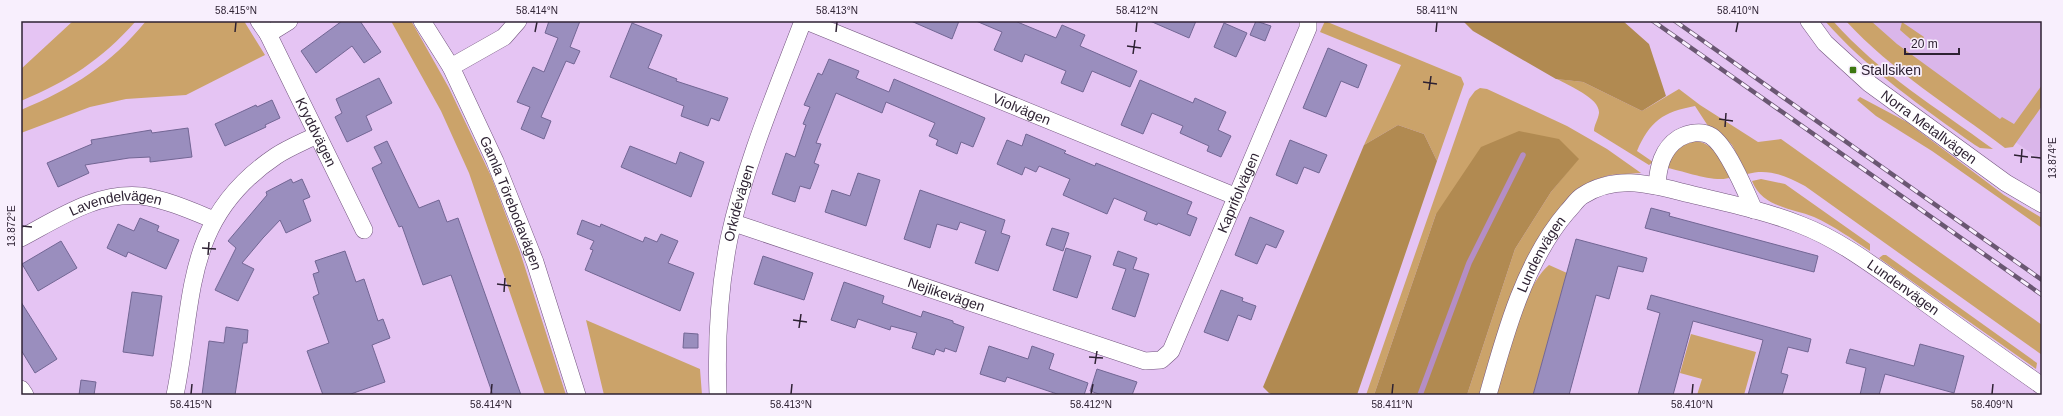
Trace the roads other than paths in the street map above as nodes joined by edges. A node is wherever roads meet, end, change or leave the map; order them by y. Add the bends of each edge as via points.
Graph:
1 (289, 21) edge
2 (422, 21) edge
3 (518, 21) edge
4 (803, 21) edge
5 (806, 21) edge
6 (1308, 21) edge
7 (1809, 21) edge
8 (264, 28) edge
9 (451, 67) junction
10 (317, 135) junction
11 (1657, 186) junction
12 (1237, 197) junction
13 (2042, 204) edge
14 (1754, 210) junction
15 (214, 220) junction
16 (734, 224) junction
17 (364, 230) dead end
18 (21, 238) edge
19 (1161, 360) joint
20 (2042, 386) edge
21 (21, 389) edge
22 (25, 395) edge
23 (175, 395) edge
24 (577, 395) edge
25 (718, 395) edge
26 (1488, 395) edge

1 - 8 street, Kryddvägen
2 - 9 street, Gamla Törebodavägen
3 - 9 street via 504,37
4 - 16 street, Orkidévägen via 752,158
5 - 12 street, Violvägen
6 - 12 street, Kaprifolvägen via 1308,28
7 - 13 street, Norra Metallvägen via 1825,44 1870,84 2006,183
8 - 10 street, Kryddvägen
9 - 24 street, Gamla Törebodavägen via 495,161 535,262
10 - 15 street via 277,155 252,174 234,192
10 - 17 street, Kryddvägen
11 - 14 street, Lundenvägen
11 - 14 street via 1662,157 1671,143 1684,135 1696,132 1711,135 1721,146
11 - 26 street, Lundenvägen via 1629,182 1608,183 1581,196 1557,224 1540,252 1508,324
12 - 19 street, Kaprifolvägen via 1171,351
14 - 20 street, Lundenvägen via 1801,225 1831,239
15 - 18 street, Lavendelvägen via 142,196 110,197 83,205
15 - 23 street via 202,245 192,282
16 - 19 street, Nejlikevägen via 1145,361
16 - 25 street, Orkidévägen via 718,319
21 - 22 street

